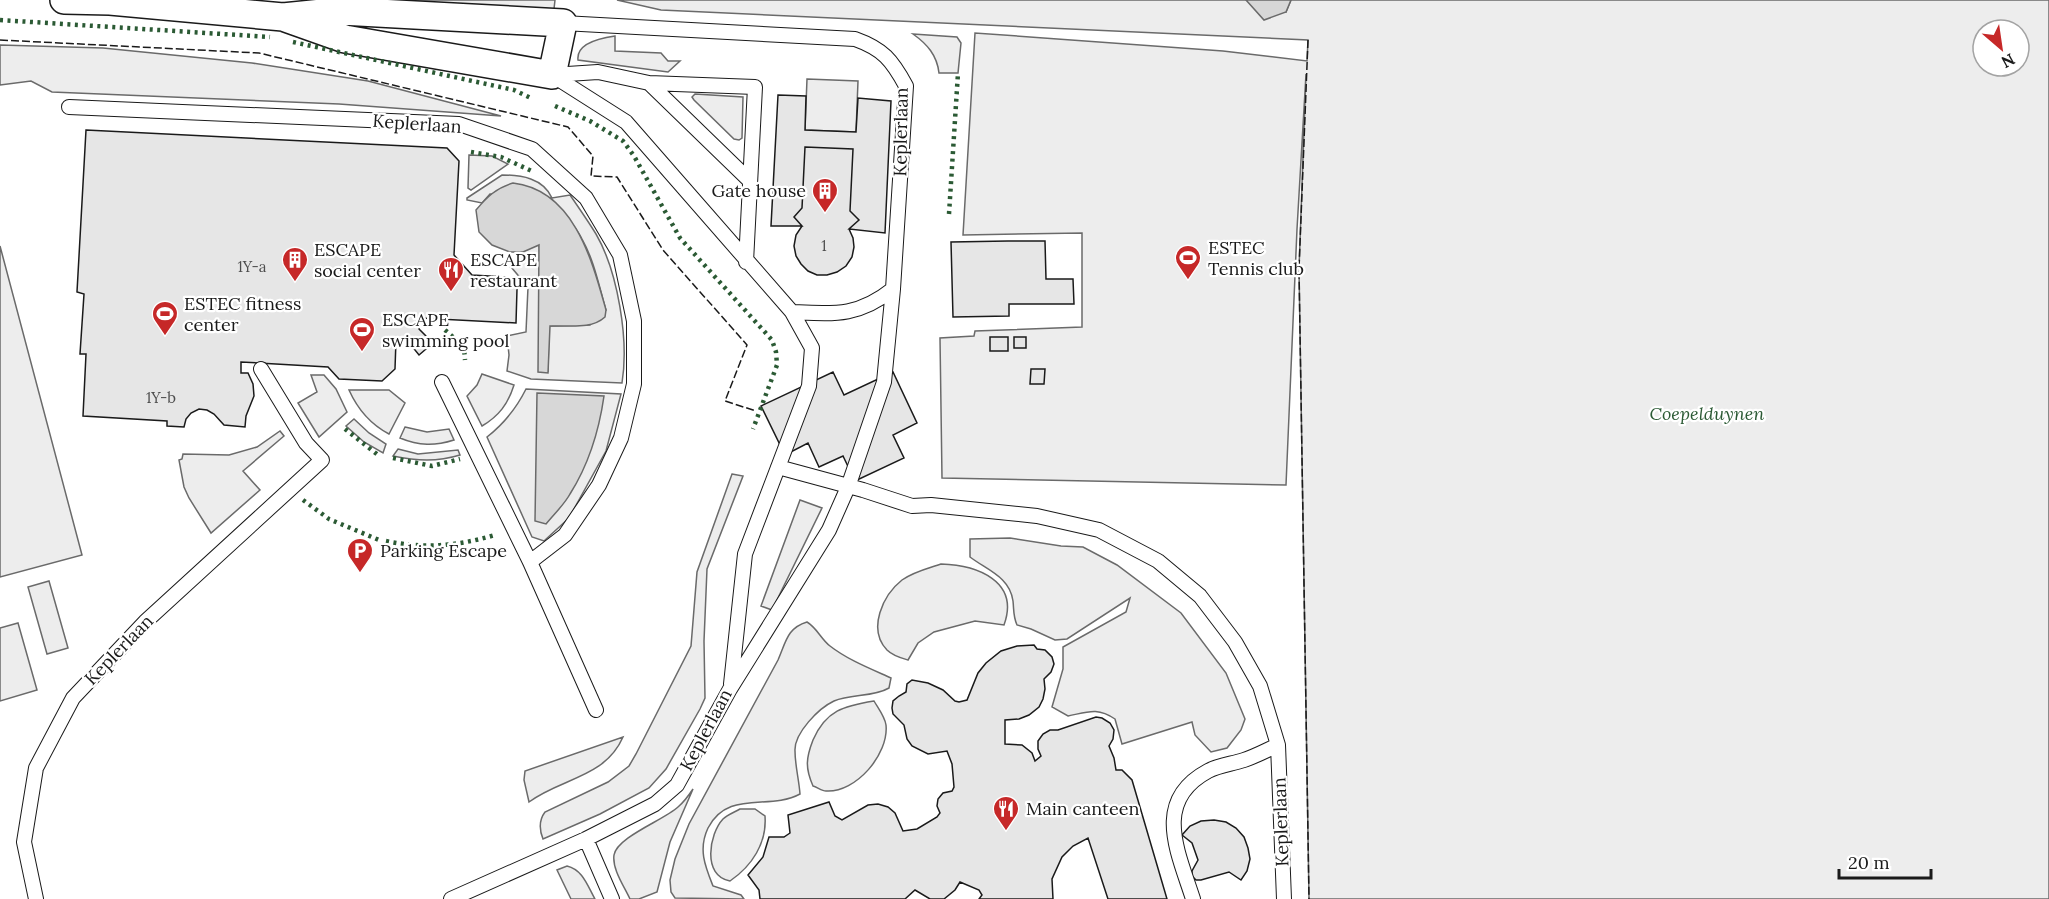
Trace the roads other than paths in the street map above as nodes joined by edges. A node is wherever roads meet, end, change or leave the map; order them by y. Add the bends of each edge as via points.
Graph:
1 (64, 0) edge
2 (283, 17) junction
3 (563, 23) junction
4 (552, 75) junction
5 (649, 82) junction
6 (69, 107) dead end
7 (750, 181) junction
8 (746, 262) junction
9 (893, 290) junction
10 (792, 312) junction
11 (261, 369) dead end
12 (442, 382) dead end
13 (778, 467) junction
14 (848, 487) junction
15 (530, 562) junction
16 (730, 689) junction
17 (596, 710) dead end
18 (1278, 745) junction
19 (586, 839) junction
20 (36, 899) edge
21 (452, 899) edge
22 (612, 899) edge
23 (1192, 899) edge
24 (1284, 899) edge

1 - 2 street, Keplerlaan
2 - 3 street, Keplerlaan via 340,11
2 - 4 street, Keplerlaan via 345,39
3 - 4 street
3 - 9 lane, Keplerlaan via 855,39 874,46 895,65 906,86
4 - 5 lane, Keplerlaan via 598,72
4 - 8 lane, Keplerlaan via 626,122
5 - 7 lane
5 - 7 lane, Keplerlaan via 755,87
6 - 15 lane, Keplerlaan via 459,124 532,149 586,198 620,255 634,321 634,384 621,438 599,484 565,535
7 - 8 lane, Keplerlaan
8 - 10 lane, Keplerlaan
9 - 10 lane via 876,302 839,314
9 - 14 lane, Keplerlaan via 884,382
10 - 13 lane, Keplerlaan via 812,348 809,386
11 - 20 lane, Keplerlaan via 306,443 322,460 145,622 73,698 36,768 24,842
12 - 15 lane
13 - 14 lane, Keplerlaan
13 - 16 lane, Keplerlaan via 745,554
14 - 16 lane via 829,530
14 - 18 lane, Keplerlaan via 912,506 1037,516 1099,530 1158,561 1200,596 1235,642 1260,686
15 - 17 lane
16 - 19 lane, Keplerlaan via 677,785 655,804
18 - 23 lane, Keplerlaan via 1209,770 1186,786 1174,808 1174,841
18 - 24 lane, Keplerlaan
19 - 21 lane, Keplerlaan
19 - 22 lane

